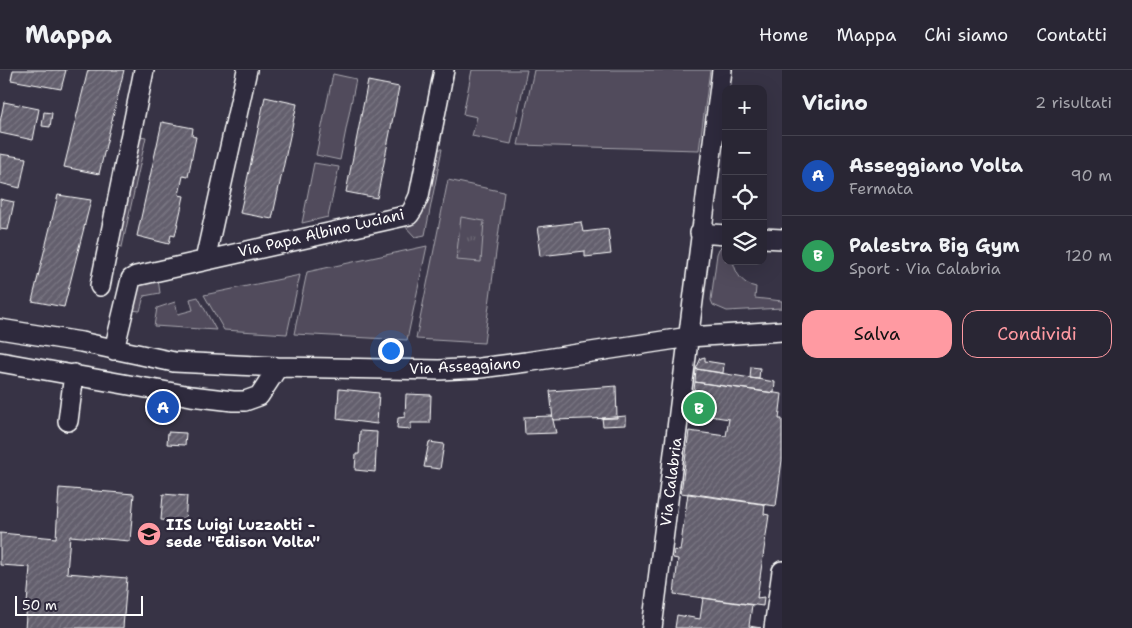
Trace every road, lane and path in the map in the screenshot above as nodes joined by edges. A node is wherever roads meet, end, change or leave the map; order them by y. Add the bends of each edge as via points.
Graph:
1 (144, 70) edge
2 (247, 70) edge
3 (444, 70) edge
4 (722, 70) edge
5 (700, 232) junction
6 (722, 235) edge
7 (767, 238) edge
8 (782, 239) edge
9 (205, 260) junction
10 (100, 286) dead end
11 (0, 329) edge
12 (782, 331) edge
13 (689, 337) junction
14 (114, 350) junction
15 (0, 362) edge
16 (278, 367) junction
17 (74, 374) junction
18 (68, 421) dead end
19 (782, 571) edge
20 (652, 628) edge
21 (774, 628) edge

1 - 10 street
2 - 9 street
3 - 9 street, Via Papa Albino Luciani via 419,196 408,215
4 - 5 street, Via Calabria
5 - 6 street
5 - 13 street, Via Calabria
7 - 8 street
9 - 14 street, Via Papa Albino Luciani via 131,279
11 - 14 street, Via Asseggiano
12 - 13 street, Via Asseggiano
13 - 16 street, Via Asseggiano via 480,368
13 - 20 street, Via Calabria
14 - 16 street, Via Asseggiano via 174,362
15 - 17 street
16 - 17 street via 259,396 245,401 191,396
17 - 18 street
19 - 21 street

